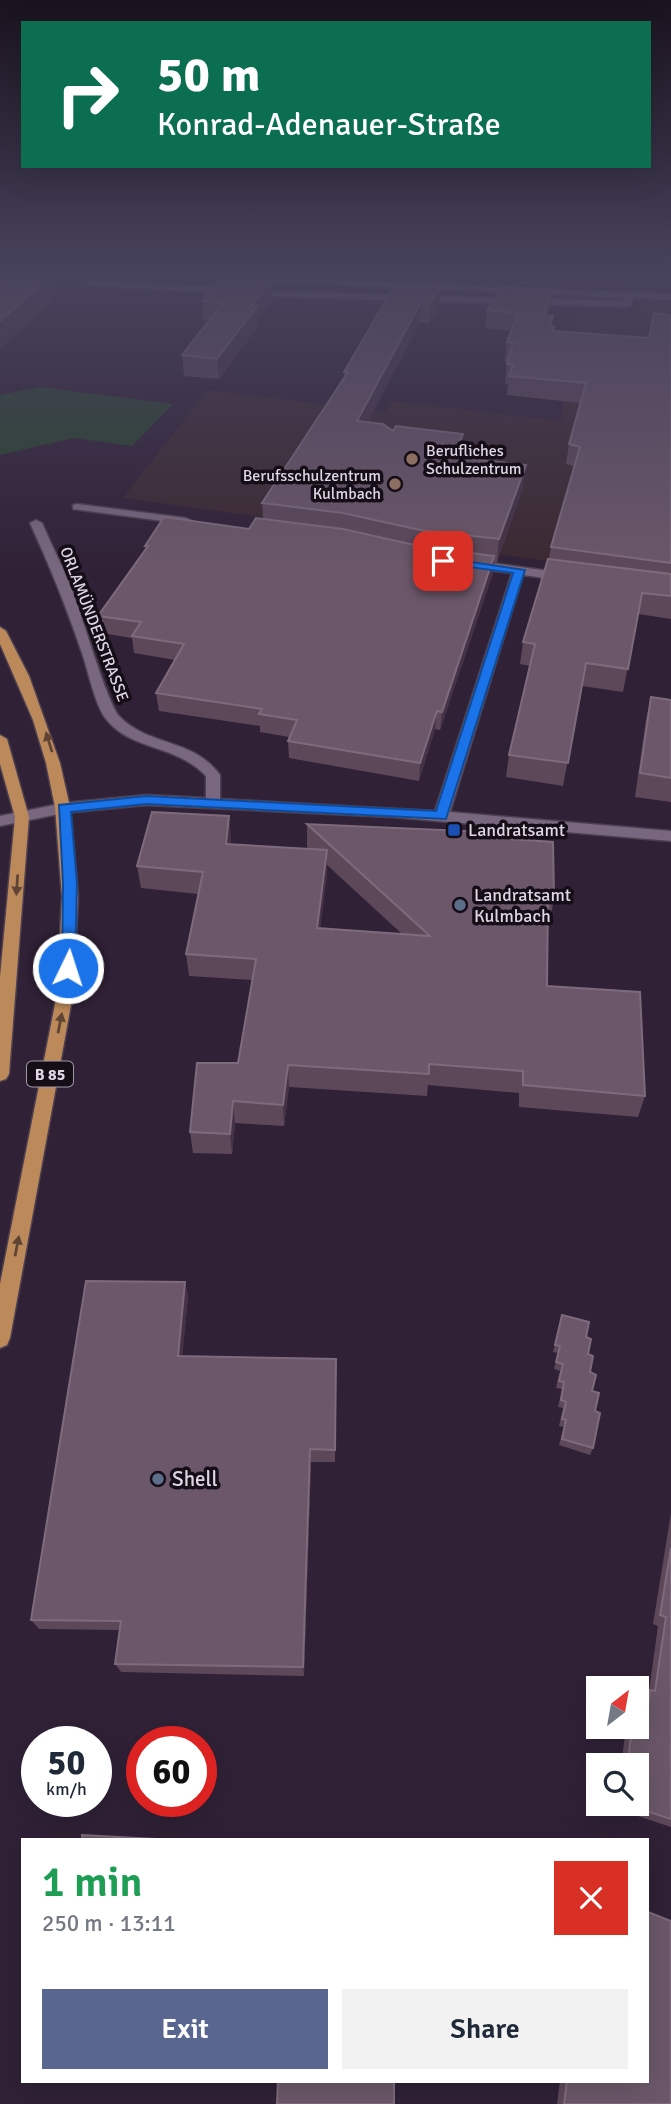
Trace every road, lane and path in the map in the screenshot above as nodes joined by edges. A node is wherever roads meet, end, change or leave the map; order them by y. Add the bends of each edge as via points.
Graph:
1 (77, 507) dead end
2 (36, 523) dead end
3 (204, 523) edge
4 (456, 562) edge
5 (519, 570) junction
6 (574, 578) edge
7 (0, 632) edge
8 (0, 739) edge
9 (214, 803) junction
10 (64, 808) junction
11 (441, 816) junction
12 (22, 817) junction
13 (0, 821) edge
14 (671, 836) edge
15 (0, 1074) edge
16 (0, 1338) edge

1 - 3 street
2 - 9 street, ORLAMÜNDERSTRASSE via 65,587 111,716 134,737 198,759 213,775
4 - 5 street
5 - 6 street
5 - 11 street
10 -> 7 main road, B 85 via 50,743 22,672
8 - 12 main road, B 85
9 - 10 street via 146,800
9 - 11 street
10 - 12 street
16 -> 10 main road, B 85 via 65,994 70,884
11 - 14 street
12 - 13 street
12 -> 15 main road, B 85

